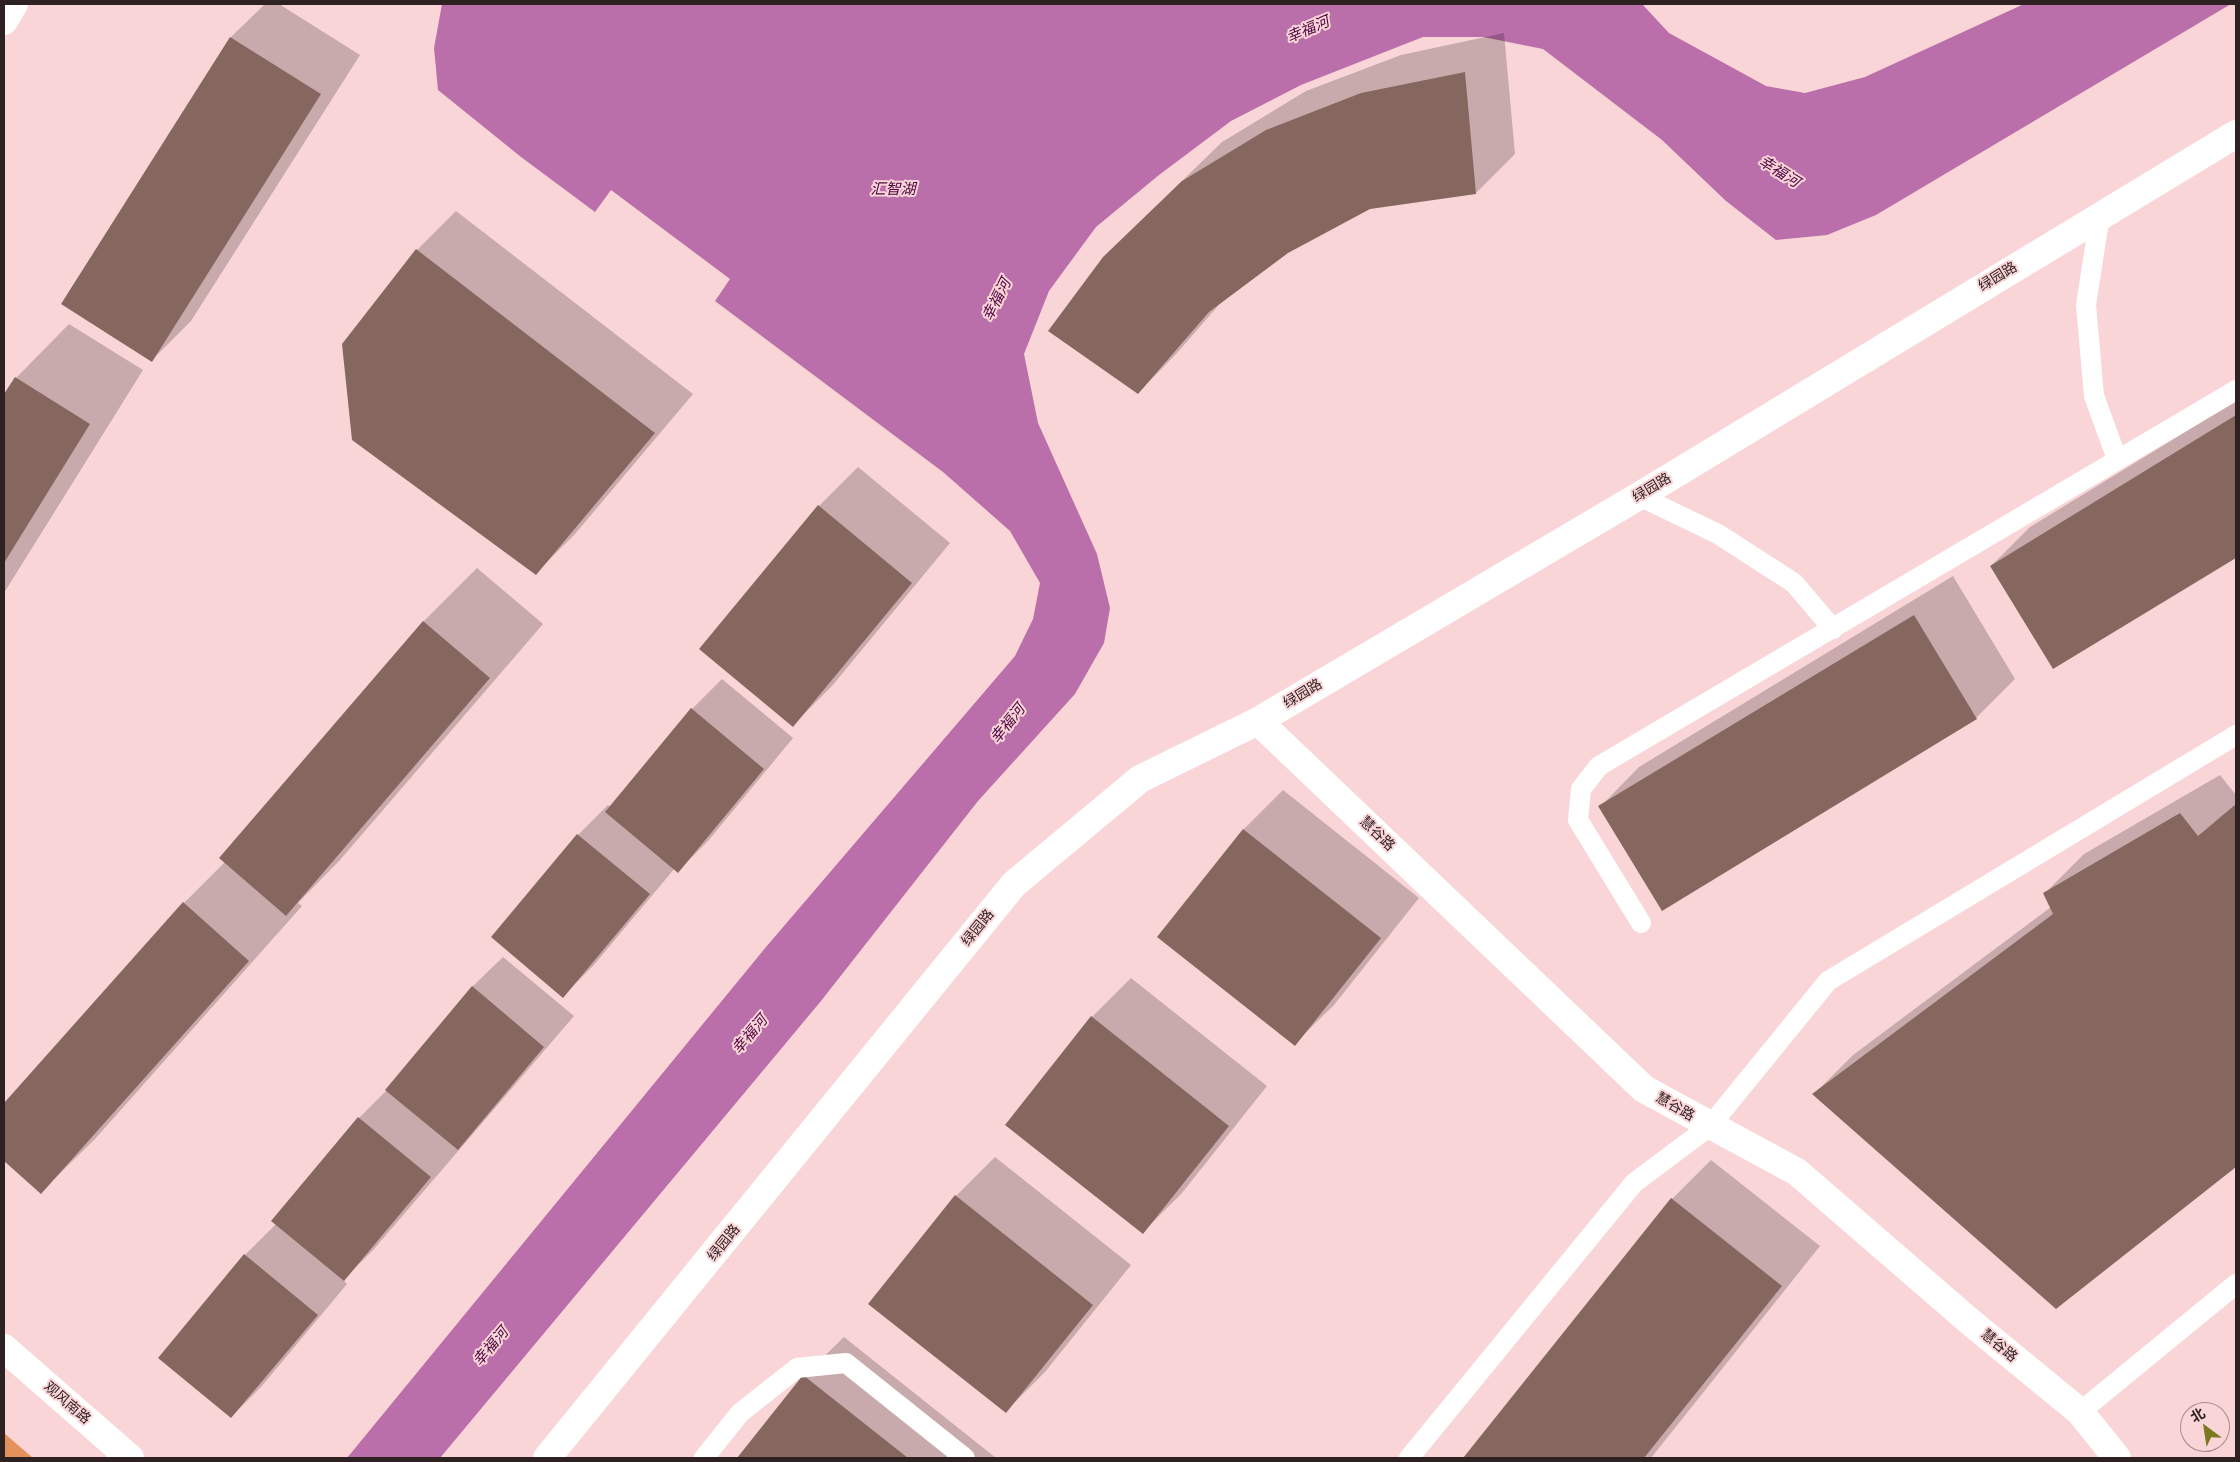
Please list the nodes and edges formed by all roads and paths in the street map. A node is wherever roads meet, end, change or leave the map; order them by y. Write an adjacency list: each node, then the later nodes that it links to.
1 (14, 4): 2 (street)
2 (4, 21)
3 (2236, 134): 4 (street, 绿园路)
4 (2100, 215): 6 (lane); 7 (street, 绿园路)
5 (2236, 390): 6 (lane)
6 (2117, 459): 8 (lane)
7 (1639, 496): 8 (lane); 9 (street, 绿园路)
8 (1833, 629): 11 (lane)
9 (1258, 721): 12 (street, 慧谷路); 17 (street, 绿园路)
10 (2236, 735): 12 (lane)
11 (1641, 923)
12 (1710, 1126): 15 (street, 慧谷路); 20 (lane)
13 (2236, 1284): 15 (lane)
14 (4, 1348): 16 (street, 观风南路)
15 (2080, 1412): 21 (street, 慧谷路)
16 (130, 1458)
17 (547, 1458)
18 (704, 1458): 19 (lane)
19 (965, 1458)
20 (1409, 1458)
21 (2117, 1458)

